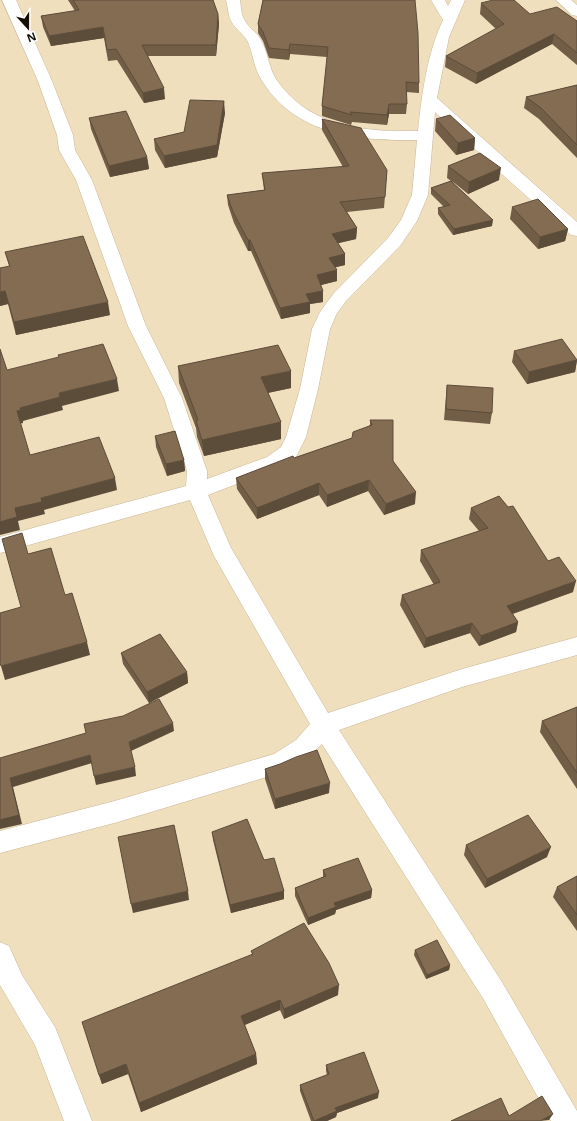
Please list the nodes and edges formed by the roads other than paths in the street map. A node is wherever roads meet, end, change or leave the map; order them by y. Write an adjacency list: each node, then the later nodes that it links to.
1 (9, 0): 11 (street)
2 (233, 0): 9 (street)
3 (438, 0): 7 (street)
4 (458, 0): 7 (street)
5 (563, 0): 6 (street)
6 (577, 12)
7 (449, 19): 8 (street)
8 (429, 99): 9 (street); 10 (street)
9 (425, 135): 11 (street)
10 (577, 231)
11 (196, 491): 12 (street); 14 (street)
12 (0, 545)
13 (577, 646): 14 (street)
14 (323, 725): 15 (street); 18 (street)
15 (0, 842)
16 (0, 955): 17 (street)
17 (78, 1121)
18 (567, 1121)

